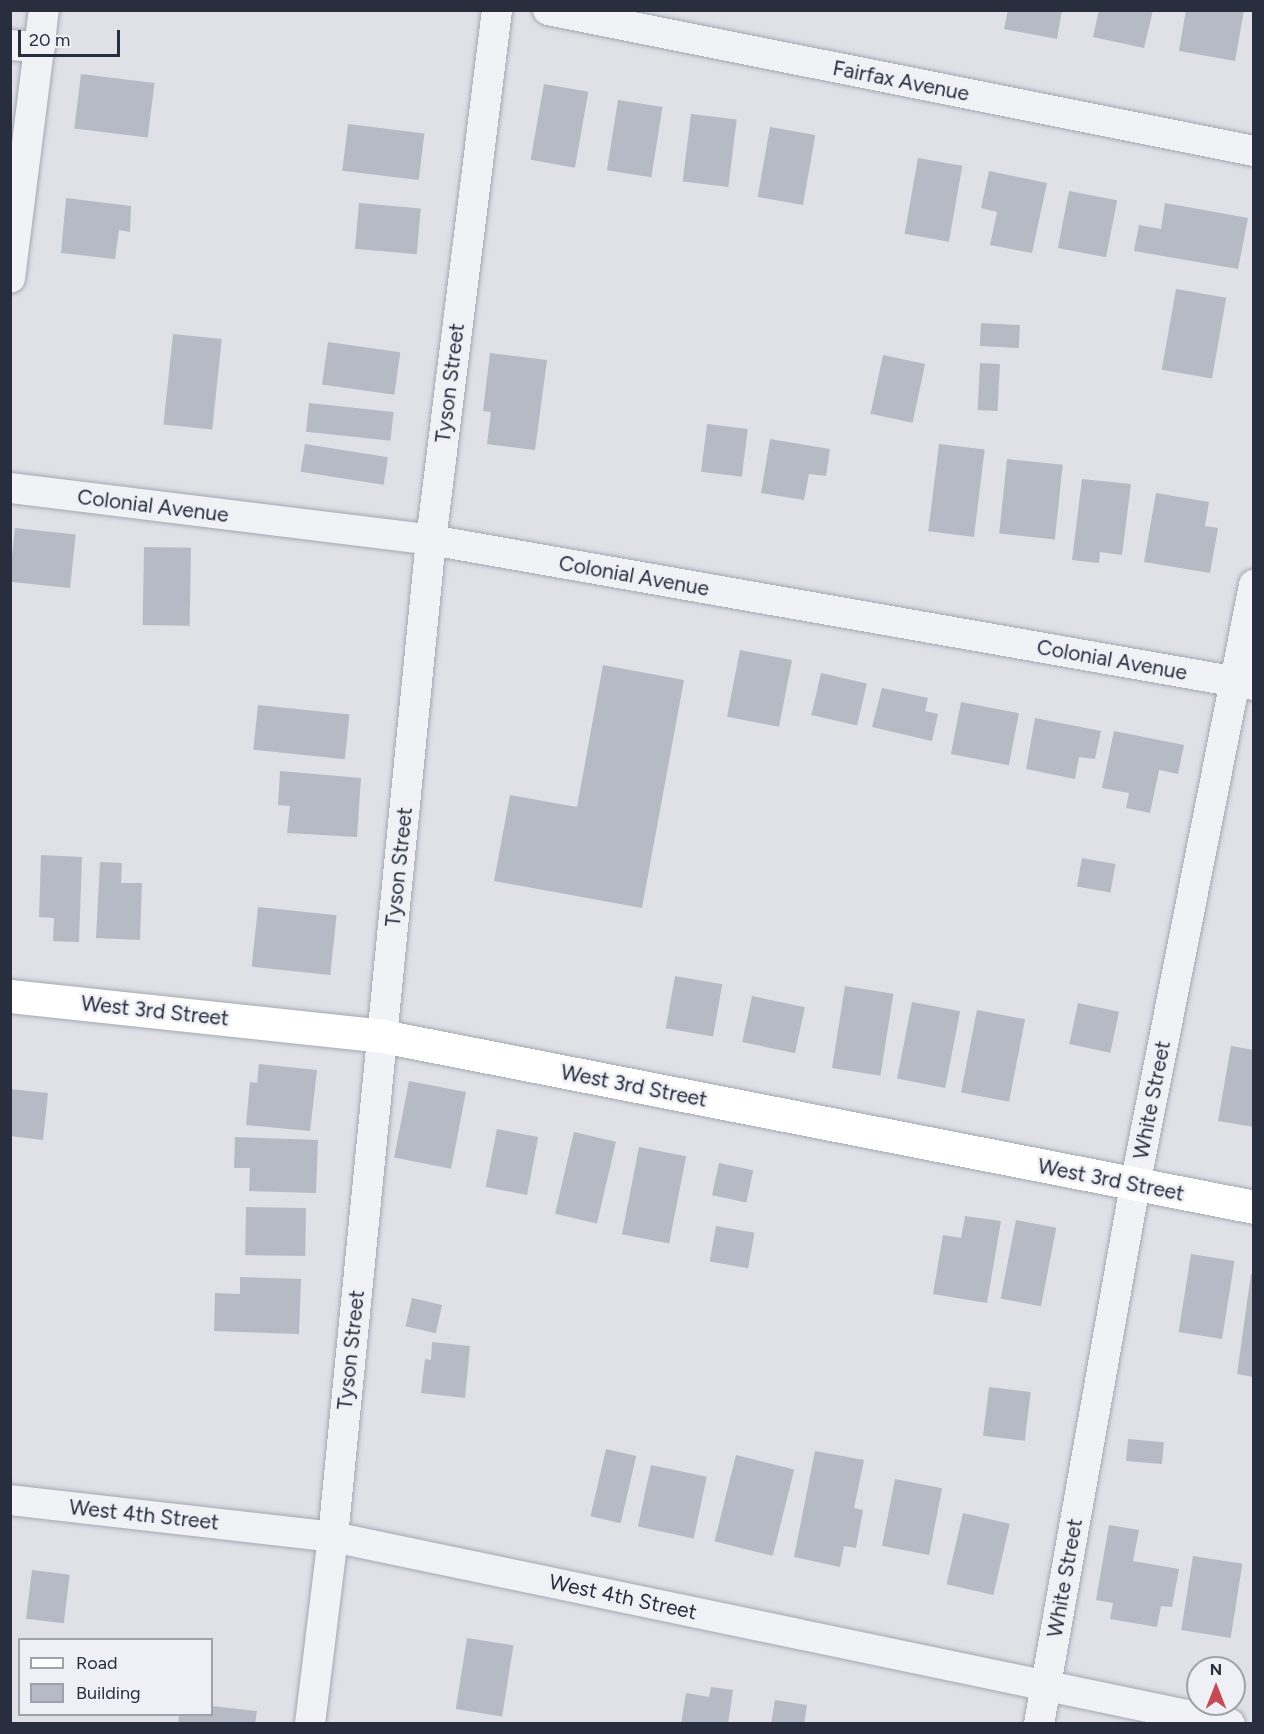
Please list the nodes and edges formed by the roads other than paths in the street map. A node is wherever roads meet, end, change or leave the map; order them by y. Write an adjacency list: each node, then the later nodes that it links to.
1 (44, 10): 5 (street)
2 (497, 10): 9 (street, Tyson Street)
3 (549, 10): 6 (street, Fairfax Avenue)
4 (10, 45): 5 (street)
5 (40, 47): 7 (street)
6 (1254, 151)
7 (10, 278)
8 (10, 488): 9 (street, Colonial Avenue)
9 (431, 540): 11 (street, Colonial Avenue); 13 (street, Tyson Street)
10 (1254, 585): 11 (street, White Street)
11 (1245, 683): 14 (street, White Street)
12 (10, 996): 13 (street, West 3rd Street)
13 (382, 1036): 14 (street, West 3rd Street); 17 (street, Tyson Street)
14 (1135, 1185): 15 (street, West 3rd Street); 18 (street, White Street)
15 (1254, 1207)
16 (10, 1500): 17 (street, West 4th Street)
17 (333, 1537): 18 (street, West 4th Street); 19 (street, Tyson Street)
18 (1046, 1684): 20 (street, White Street); 21 (street, West 4th Street)
19 (310, 1724)
20 (1039, 1724)
21 (1230, 1724)

